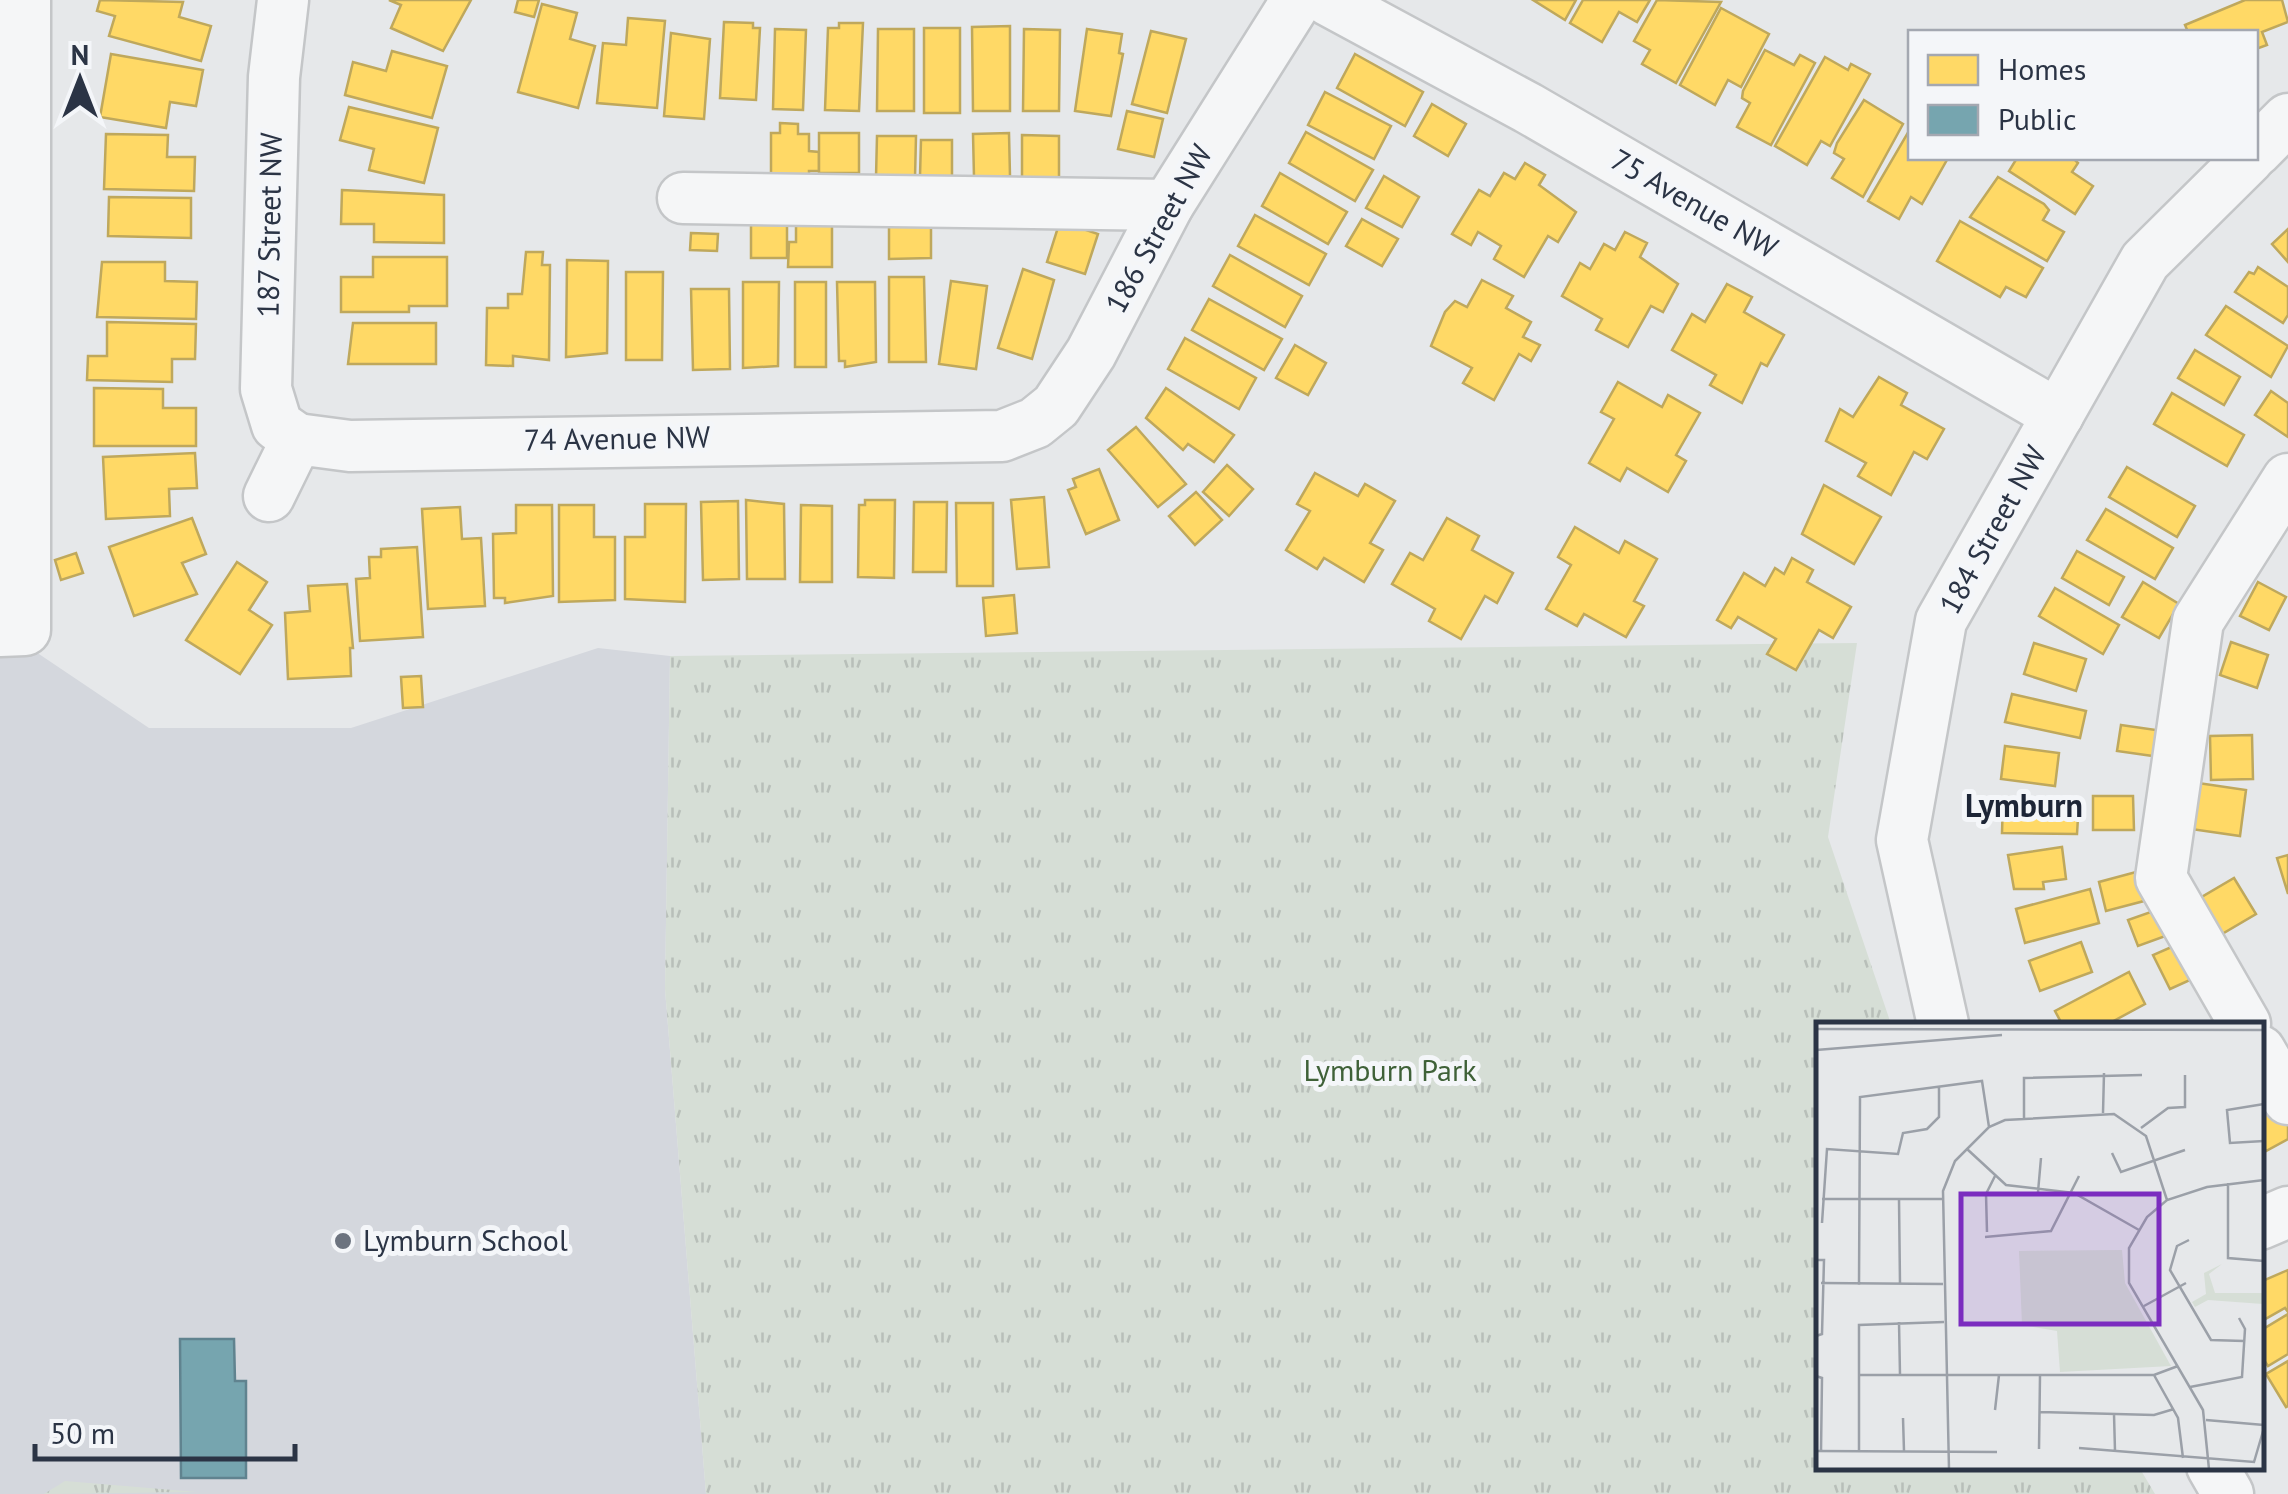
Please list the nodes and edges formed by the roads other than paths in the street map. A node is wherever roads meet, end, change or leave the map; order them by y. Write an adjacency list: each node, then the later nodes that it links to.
1 (25, 0): 15 (street)
2 (283, 0): 12 (street, 187 Street NW)
3 (1297, 0): 9 (street, 186 Street NW)
4 (1328, 0): 10 (street, 75 Avenue NW)
5 (2288, 119): 6 (street)
6 (2258, 148)
7 (2247, 160): 10 (street, 184 Street NW)
8 (683, 198): 9 (street)
9 (1168, 205): 11 (street, 186 Street NW)
10 (2058, 415): 16 (street, 184 Street NW)
11 (1002, 436): 12 (street, 74 Avenue NW)
12 (297, 439): 14 (street)
13 (2288, 478): 17 (street)
14 (269, 496)
15 (0, 631)
16 (1943, 1022)
17 (2244, 1022)
18 (2263, 1056): 19 (street)
19 (2288, 1099)
20 (2288, 1212): 21 (street)
21 (2263, 1223)
22 (2214, 1469): 23 (street)
23 (2228, 1494)

